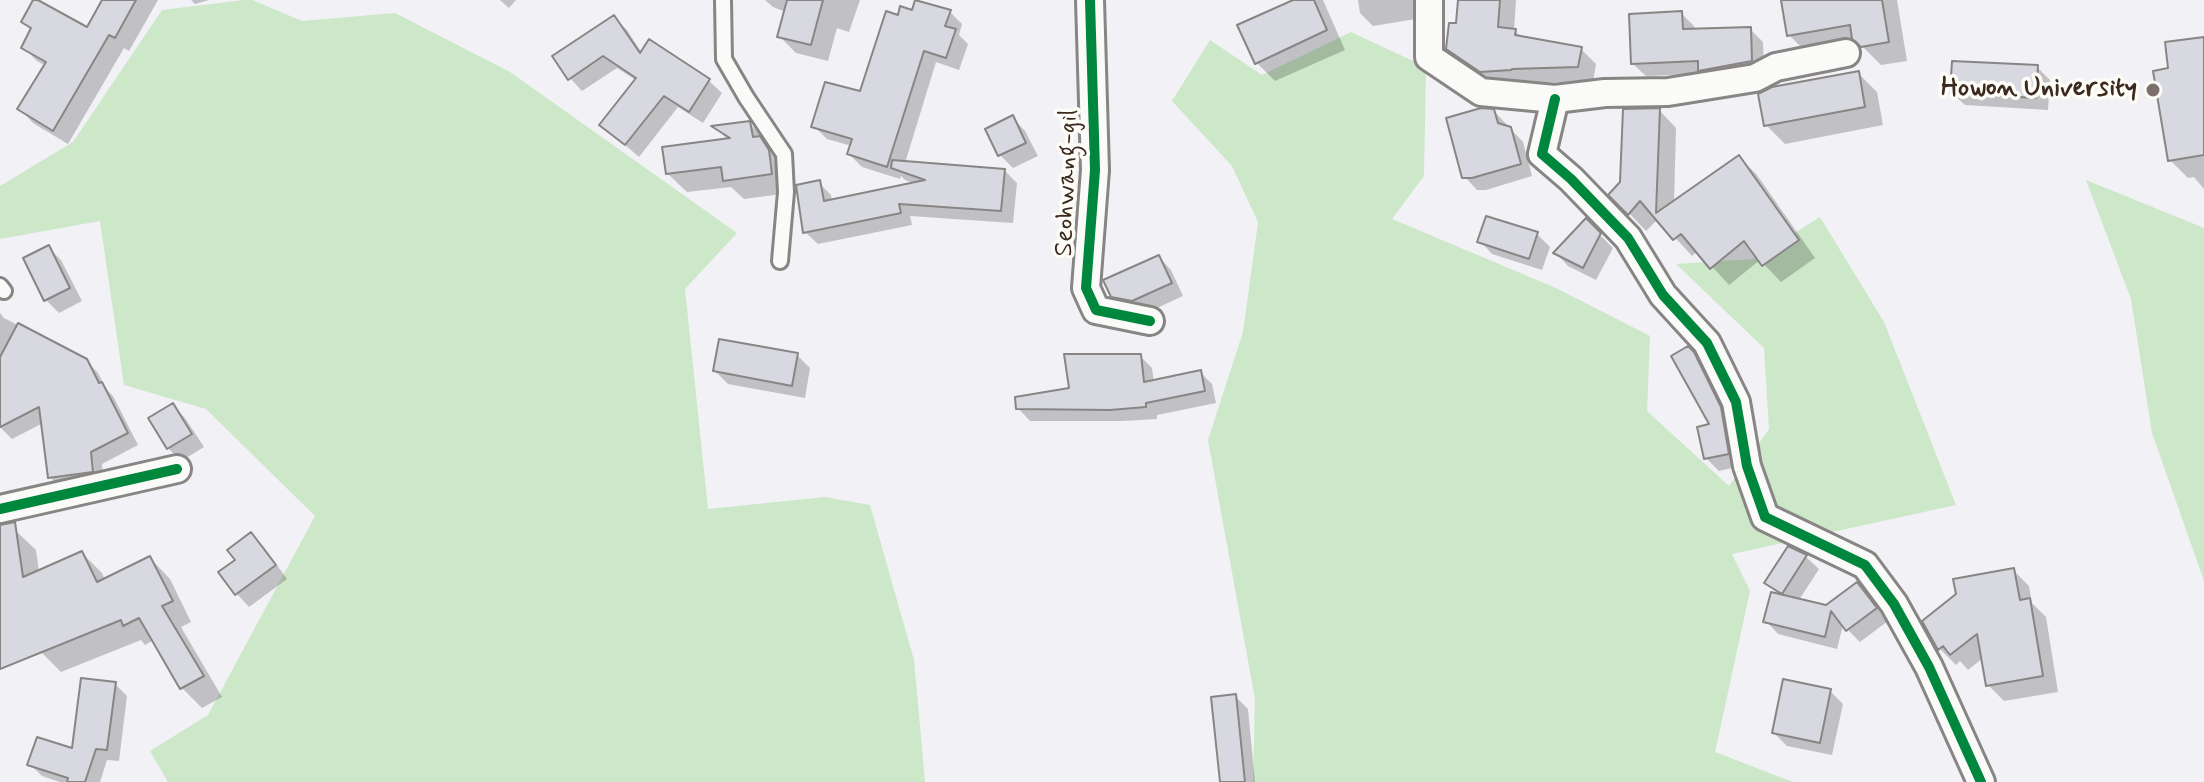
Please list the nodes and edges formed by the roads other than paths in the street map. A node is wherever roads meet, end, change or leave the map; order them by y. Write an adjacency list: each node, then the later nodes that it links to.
1 (723, 0): 6 (lane)
2 (1090, 0): 7 (street, Seohwang-gil)
3 (1429, 0): 5 (street)
4 (1846, 53): 5 (street)
5 (1555, 99): 10 (street)
6 (780, 261)
7 (1150, 321)
8 (177, 469): 9 (street)
9 (0, 509)
10 (1981, 782)

